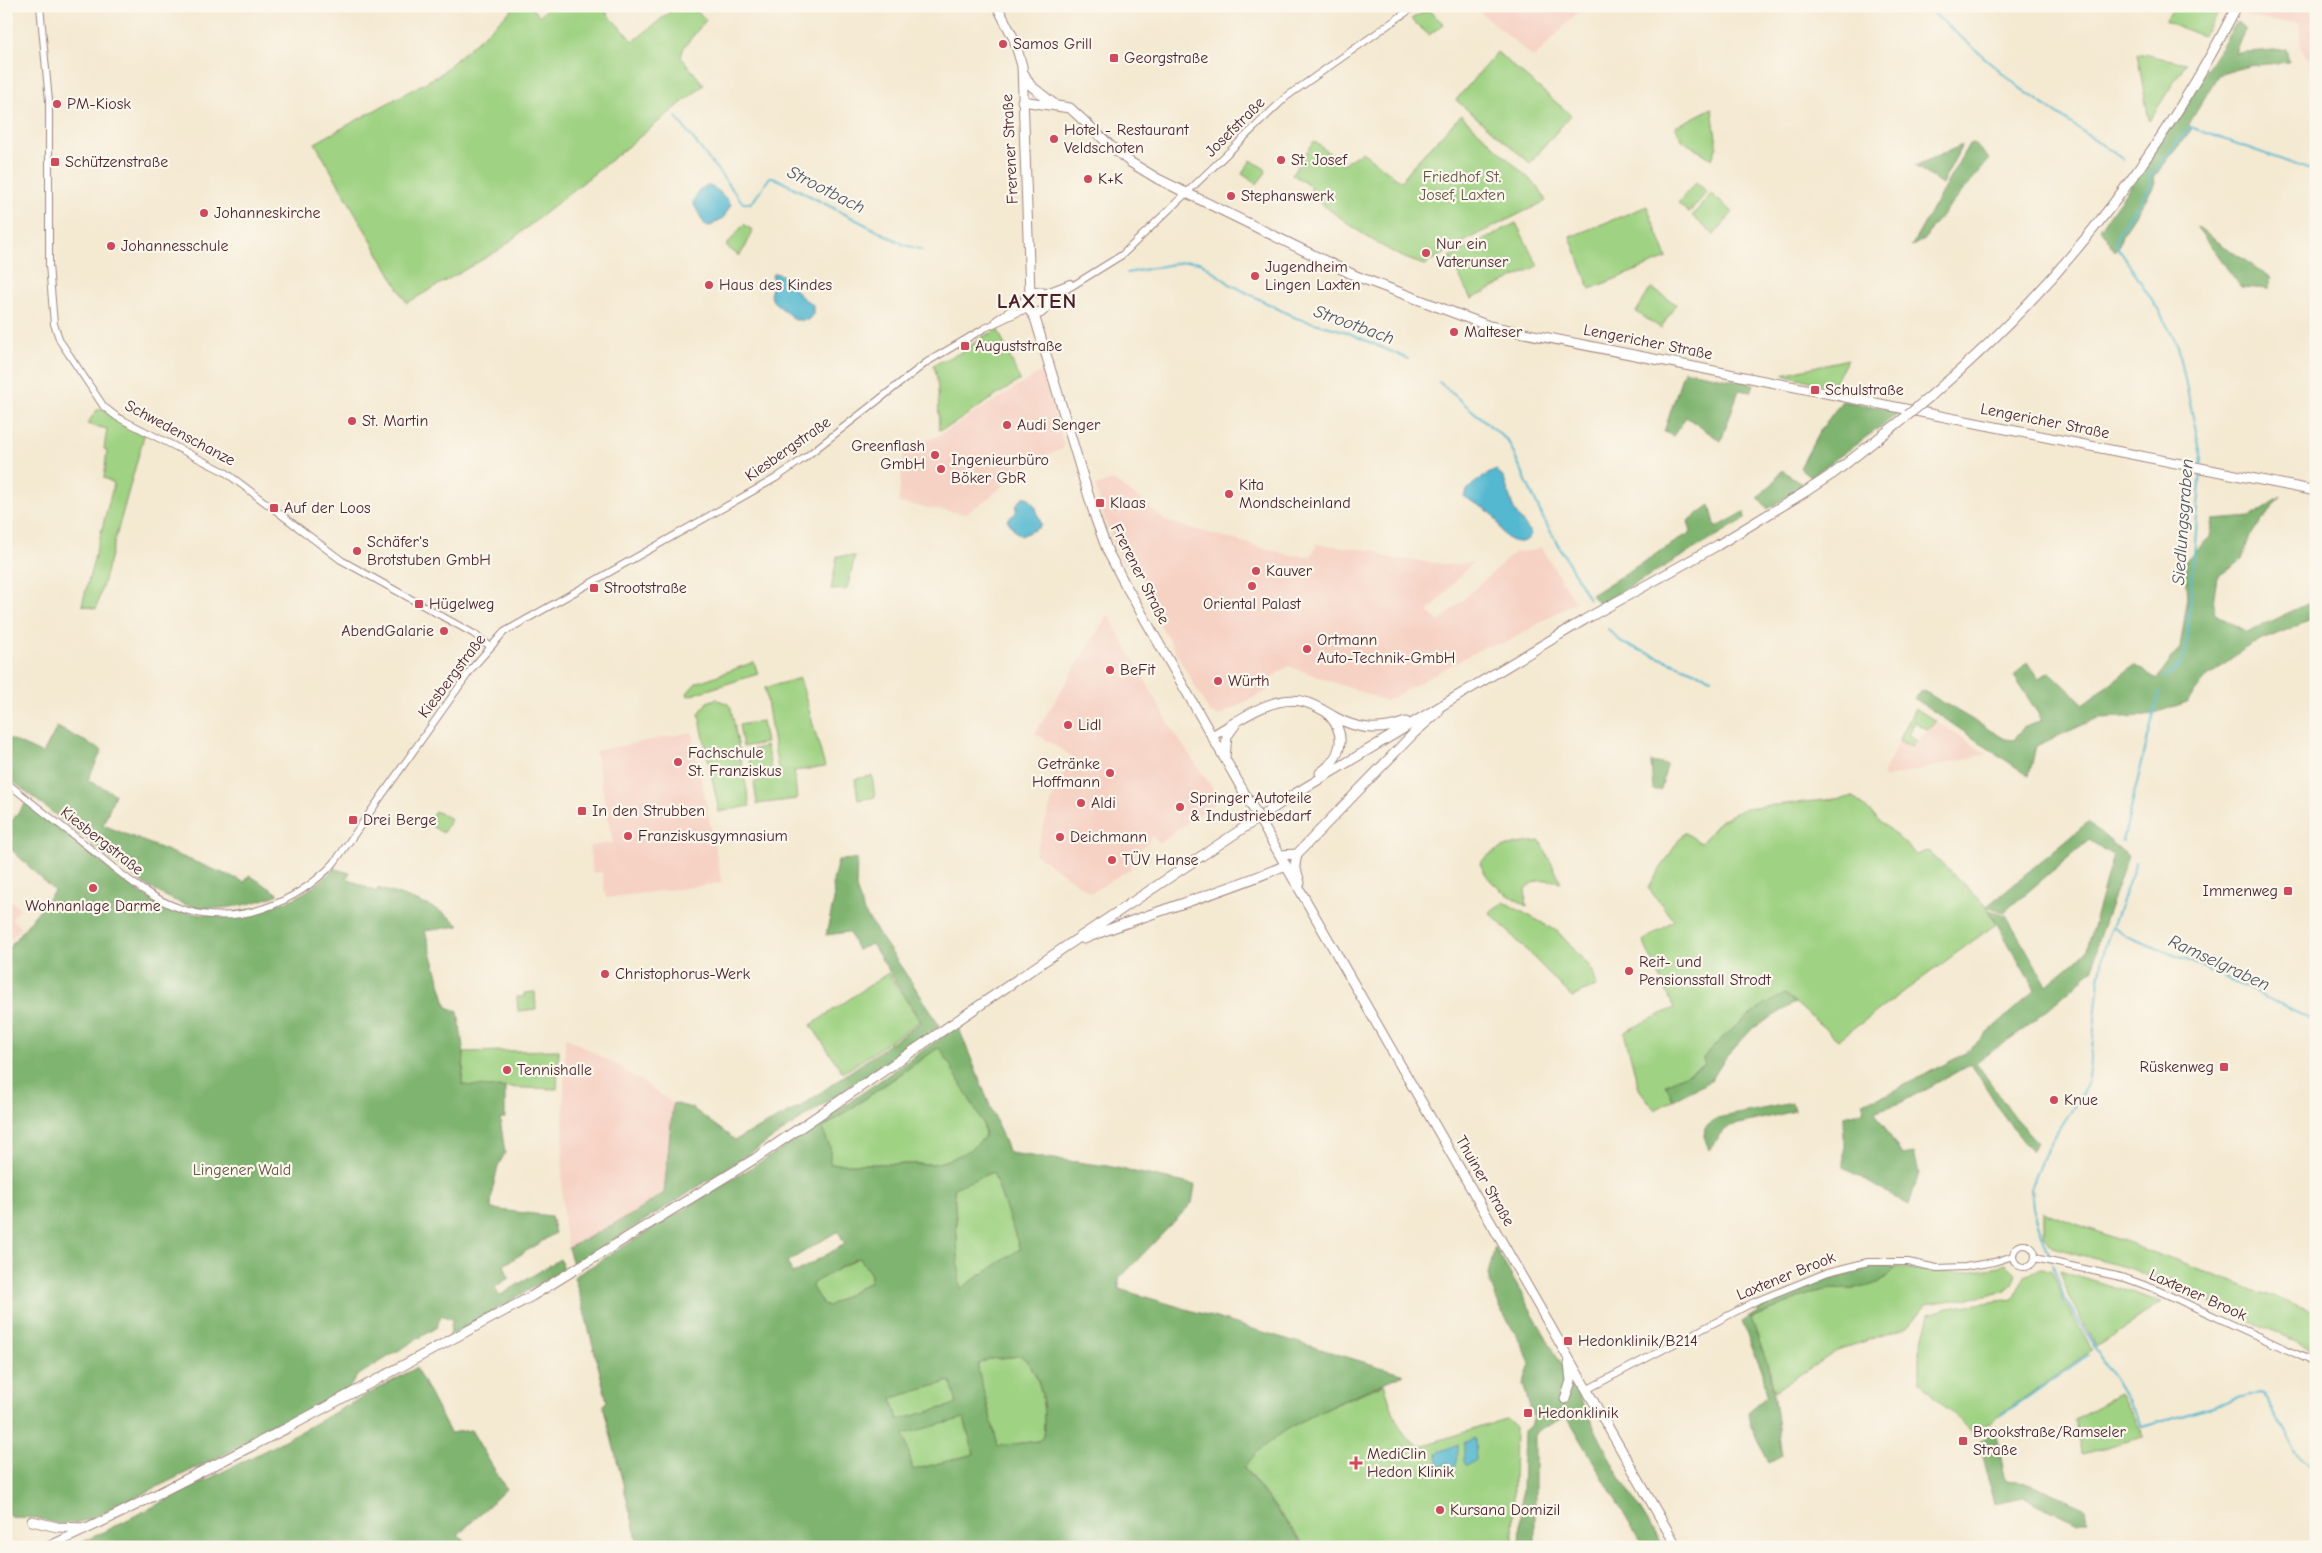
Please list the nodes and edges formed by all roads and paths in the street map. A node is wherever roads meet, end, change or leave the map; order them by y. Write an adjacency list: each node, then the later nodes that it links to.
1 (40, 6): 15 (street, Schwedenschanze)
2 (997, 6): 5 (main road, Frerener Straße)
3 (1415, 6): 8 (street, Josefstraße)
4 (2237, 6): 16 (main road, bridge)
5 (1022, 66): 6 (main road, Frerener Straße); 7 (main road)
6 (1022, 102): 7 (main road, Lengericher Straße); 9 (main road, Frerener Straße)
7 (1054, 104): 8 (main road, Lengericher Straße)
8 (1188, 193): 9 (street, Josefstraße); 14 (main road, Lengericher Straße)
9 (1037, 296): 10 (main road, Frerener Straße); 11 (main road); 12 (street, Kiesbergstraße)
10 (1030, 311): 11 (main road); 12 (street, Kiesbergstraße); 13 (main road, Frerener Straße)
11 (1042, 312): 13 (main road, Frerener Straße)
12 (985, 328): 15 (street, Kiesbergstraße)
13 (1047, 358): 20 (main road, Frerener Straße)
14 (2316, 491)
15 (490, 646): 22 (street, Kiesbergstraße)
16 (1460, 694): 18 (main road); 25 (main road)
17 (1325, 711): 18 (main road); 19 (main road); 23 (main road)
18 (1429, 712): 23 (main road)
19 (1238, 722): 20 (main road); 21 (main road)
20 (1212, 736): 21 (main road, Frerener Straße)
21 (1225, 759): 24 (main road, Frerener Straße)
22 (6, 782)
23 (1293, 795): 29 (main road)
24 (1249, 801): 26 (main road, Thuiner Straße, bridge)
25 (1297, 854): 26 (main road); 28 (main road)
26 (1280, 855): 27 (main road, Thuiner Straße)
27 (1286, 865): 28 (main road, Thuiner Straße); 29 (main road)
28 (1301, 890): 32 (main road, Thuiner Straße)
29 (1065, 947): 37 (main road)
30 (2013, 1256): 31 (street); 31 (street); 34 (street, Laxtener Brook)
31 (2035, 1258): 33 (street, Laxtener Brook)
32 (1568, 1358): 34 (main road, Thuiner Straße); 35 (main road)
33 (2316, 1363)
34 (1586, 1390): 39 (main road, Thuiner Straße)
35 (1564, 1400)
36 (32, 1521): 37 (main road)
37 (92, 1527): 38 (main road)
38 (48, 1547)
39 (1677, 1547)

